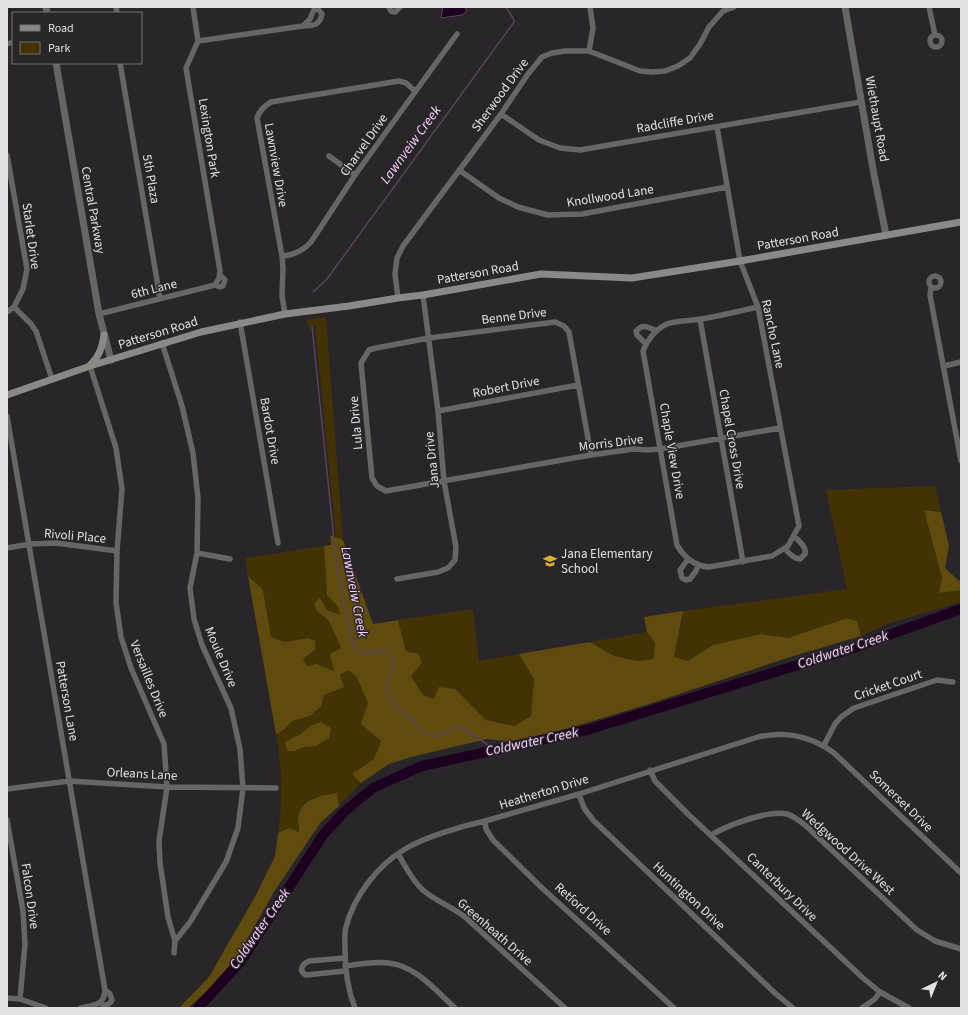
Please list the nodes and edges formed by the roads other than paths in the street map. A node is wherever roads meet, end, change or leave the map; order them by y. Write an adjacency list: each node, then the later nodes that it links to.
1 (193, 7): 12 (street)
2 (316, 7): 9 (street); 9 (street)
3 (389, 7): 4 (street)
4 (400, 7)
5 (590, 7): 13 (street)
6 (734, 7): 13 (street, Sherwood Drive)
7 (845, 7): 17 (street, Wiethaupt Road)
8 (929, 7): 11 (street)
9 (303, 26): 12 (street)
10 (457, 34): 16 (street, Charvel Drive)
11 (935, 35)
12 (198, 41): 29 (street, Lexington Park)
13 (589, 51): 18 (street, Sherwood Drive)
14 (56, 64): 37 (street, Central Parkway)
15 (120, 64): 32 (street, 5th Plaza)
16 (415, 91): 23 (street, Charvel Drive); 27 (street, Lawnview Drive)
17 (861, 102): 19 (street, Radcliffe Drive); 26 (street, Wiethaupt Road)
18 (501, 114): 19 (street, Radcliffe Drive); 22 (street, Sherwood Drive)
19 (717, 127): 24 (street, Rancho Lane)
20 (7, 155): 34 (street, Starlet Drive)
21 (329, 156): 23 (street)
22 (459, 170): 24 (street, Knollwood Lane); 33 (street, Sherwood Drive)
23 (355, 175): 27 (street, Charvel Drive)
24 (727, 187): 28 (street, Rancho Lane)
25 (961, 222): 26 (main road, Patterson Road)
26 (886, 235): 28 (main road, Patterson Road)
27 (282, 256): 38 (street, Lawnview Drive)
28 (740, 261): 31 (main road, Patterson Road); 35 (street, Rancho Lane)
29 (215, 285): 32 (street, 6th Lane)
30 (931, 288): 49 (street)
31 (423, 295): 33 (main road, Patterson Road); 43 (street, Jana Drive)
32 (160, 298): 37 (street, 6th Lane)
33 (398, 298): 38 (main road, Patterson Road)
34 (14, 307): 36 (street); 50 (street)
35 (758, 307): 39 (street, Chaple View Drive); 55 (street, Rancho Lane)
36 (7, 312)
37 (99, 314): 42 (street, Central Parkway)
38 (285, 314): 40 (main road, Patterson Road)
39 (700, 319): 41 (street, Chaple View Drive); 56 (street, Chapel Cross Drive)
40 (240, 322): 44 (main road, Patterson Road); 62 (street, Bardot Drive)
41 (657, 330): 45 (street, Chaple View Drive); 45 (street, Chaple View Drive)
42 (104, 335): 46 (street, Central Parkway); 48 (main road)
43 (428, 338): 51 (street, Benne Drive); 53 (street, Jana Drive); 60 (street, Lula Drive)
44 (162, 343): 46 (main road, Patterson Road); 67 (street, Moule Drive)
45 (646, 344): 57 (street, Chaple View Drive)
46 (111, 360): 48 (main road, Patterson Road)
47 (961, 362): 49 (street)
48 (90, 366): 50 (main road, Patterson Road); 66 (street, Versailles Drive)
49 (944, 366): 59 (street)
50 (52, 379): 52 (main road, Patterson Road)
51 (578, 385): 53 (street, Robert Drive); 58 (street, Benne Drive)
52 (7, 394)
53 (438, 411): 60 (street, Jana Drive)
54 (7, 416): 63 (street, Patterson Lane)
55 (780, 428): 56 (street, Morris Drive); 61 (street, Rancho Lane)
56 (721, 438): 57 (street, Morris Drive); 70 (street, Chapel Cross Drive)
57 (660, 449): 58 (street, Morris Drive); 69 (street, Chaple View Drive)
58 (592, 456): 60 (street, Morris Drive)
59 (961, 461)
60 (444, 481): 72 (street, Jana Drive)
61 (794, 536): 65 (street, Rancho Lane); 65 (street)
62 (278, 543)
63 (30, 544): 64 (street, Rivoli Place); 66 (street, Rivoli Place); 76 (street, Patterson Lane)
64 (7, 548)
65 (787, 548): 70 (street, Chaple View Drive)
66 (117, 551): 77 (street, Versailles Drive)
67 (197, 553): 68 (street); 78 (street, Moule Drive)
68 (230, 559)
69 (688, 559): 71 (street, Chaple View Drive); 71 (street)
70 (743, 562): 71 (street, Chaple View Drive)
71 (698, 564)
72 (396, 579)
73 (954, 682): 74 (street, Cricket Court)
74 (824, 745): 75 (street, Heatherton Drive); 86 (street, Somerset Drive)
75 (650, 770): 81 (street, Heatherton Drive); 84 (street, Canterbury Drive)
76 (69, 781): 77 (street, Orleans Lane); 80 (street, Orleans Lane); 96 (street, Patterson Lane)
77 (167, 787): 78 (street, Orleans Lane); 87 (street, Versailles Drive)
78 (243, 788): 79 (street, Orleans Lane); 87 (street, Moule Drive)
79 (276, 788)
80 (7, 790)
81 (579, 794): 83 (street, Heatherton Drive); 101 (street, Huntington Drive)
82 (7, 820): 94 (street, Falcon Drive)
83 (485, 821): 85 (street, Heatherton Drive); 100 (street, Retford Drive)
84 (711, 835): 88 (street, Wedgwood Drive West); 92 (street, Canterbury Drive)
85 (398, 854): 90 (street, Heatherton Drive); 99 (street, Greenheath Drive)
86 (961, 873)
87 (175, 941): 89 (street, Versailles Drive)
88 (961, 949)
89 (174, 953)
90 (345, 958): 91 (street, Heatherton Drive); 91 (street)
91 (345, 969): 97 (street, Heatherton Drive); 98 (street)
92 (880, 992): 102 (street); 103 (street, Canterbury Drive)
93 (7, 998): 94 (street)
94 (20, 999): 95 (street)
95 (46, 1008)
96 (81, 1008)
97 (356, 1008)
98 (455, 1008)
99 (565, 1008)
100 (674, 1008)
101 (793, 1008)
102 (862, 1008)
103 (908, 1008)

